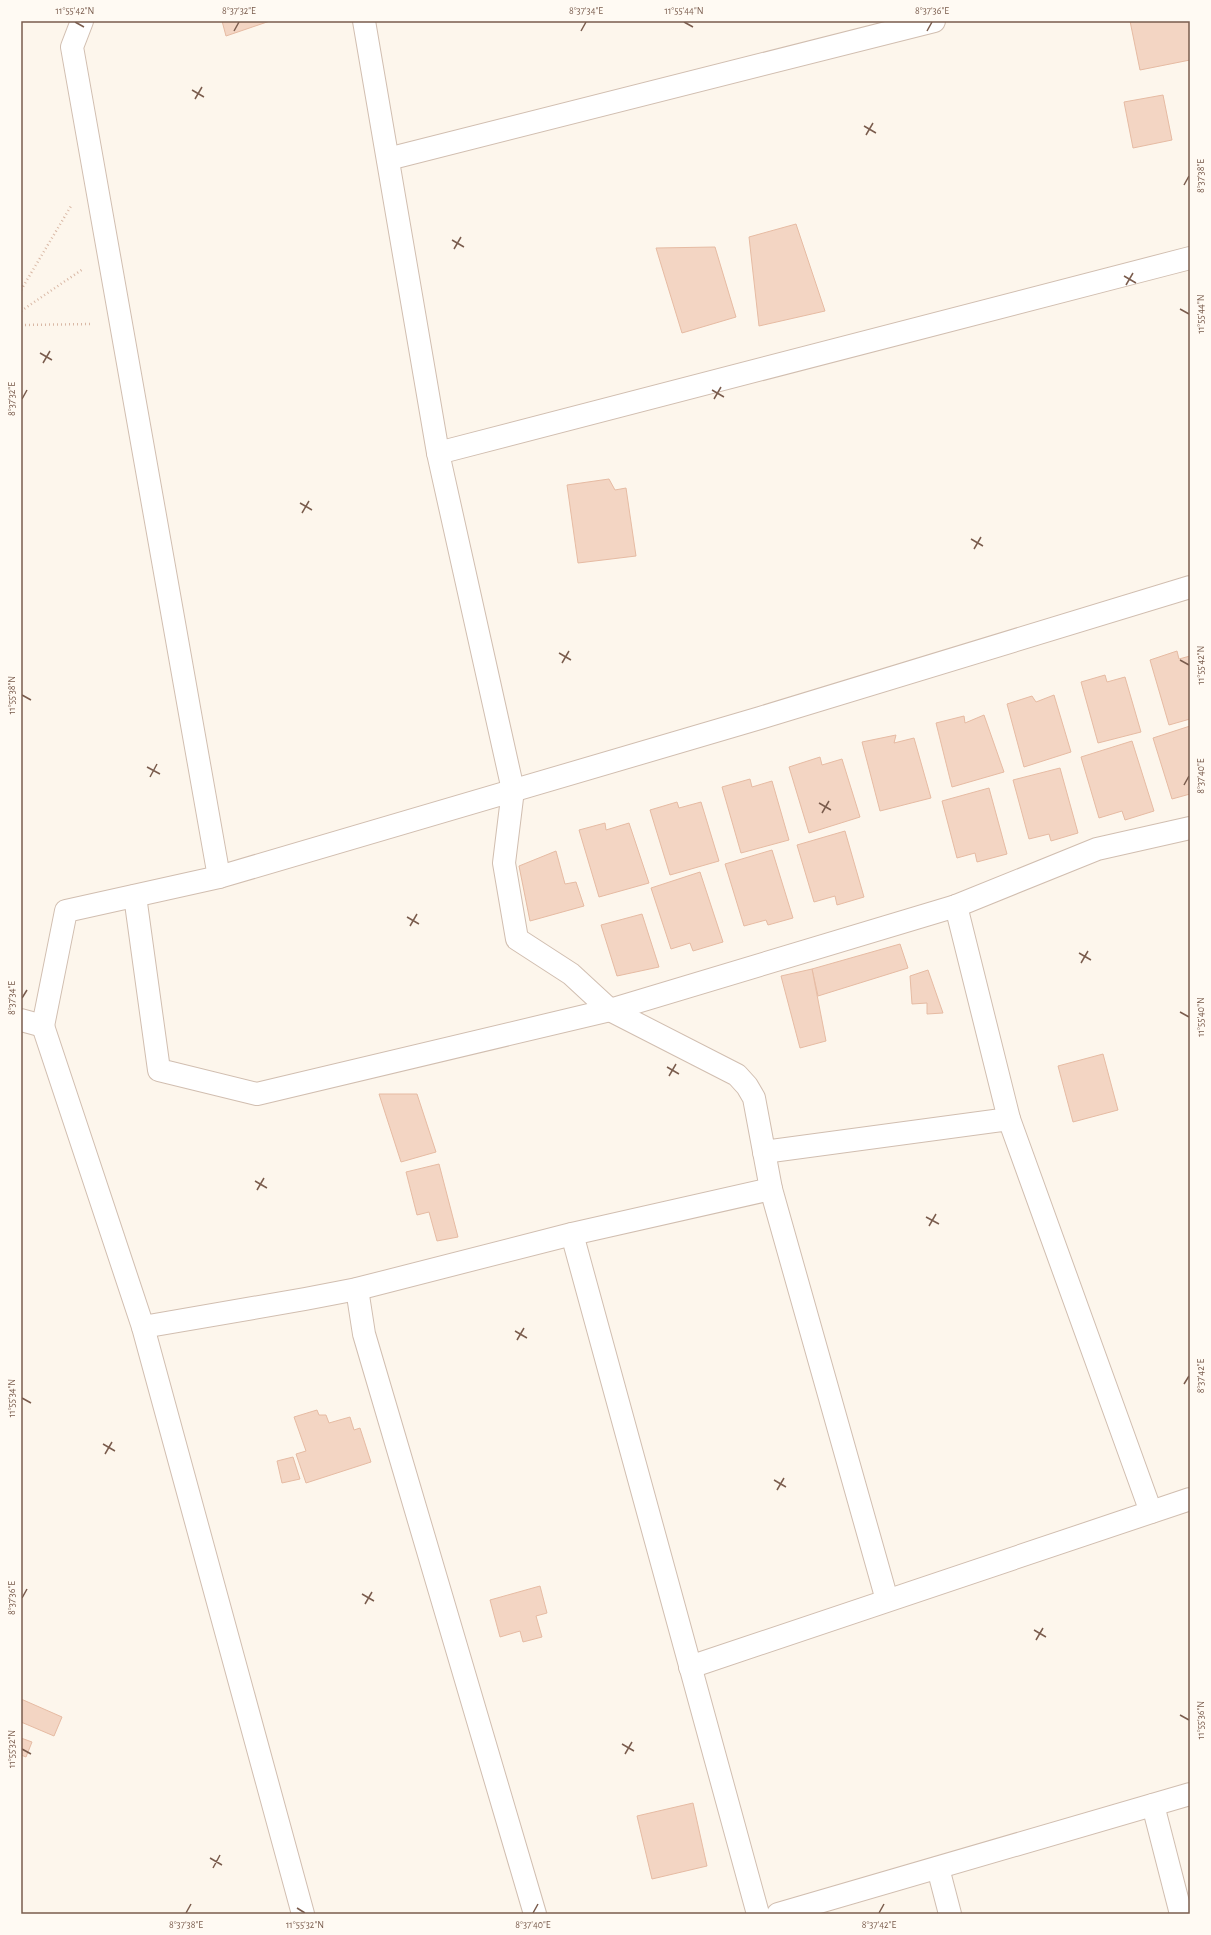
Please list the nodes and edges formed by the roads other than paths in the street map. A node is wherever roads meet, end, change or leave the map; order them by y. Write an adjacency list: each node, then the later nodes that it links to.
1 (82, 21): 10 (street)
2 (364, 21): 4 (street)
3 (934, 21): 4 (street)
4 (388, 159): 6 (street)
5 (1190, 258): 6 (street)
6 (438, 453): 8 (street)
7 (1190, 587): 8 (street)
8 (513, 790): 10 (street); 13 (street)
9 (1190, 828): 12 (street)
10 (219, 877): 11 (street)
11 (135, 896): 13 (street); 15 (street)
12 (956, 906): 13 (street); 16 (street)
13 (610, 1010): 17 (street)
14 (21, 1020): 15 (street)
15 (43, 1026): 21 (street)
16 (1009, 1119): 17 (street); 23 (street)
17 (764, 1152): 18 (street)
18 (771, 1189): 19 (street); 24 (street)
19 (572, 1234): 20 (street); 25 (street)
20 (357, 1289): 21 (street); 30 (street)
21 (143, 1327): 29 (street)
22 (1190, 1499): 23 (street)
23 (1150, 1512): 24 (street)
24 (887, 1600): 25 (street)
25 (690, 1667): 31 (street)
26 (1190, 1794): 27 (street)
27 (1153, 1805): 28 (street); 34 (street)
28 (938, 1868): 32 (street); 33 (street)
29 (303, 1914)
30 (535, 1914)
31 (758, 1914)
32 (778, 1914)
33 (950, 1914)
34 (1181, 1914)

